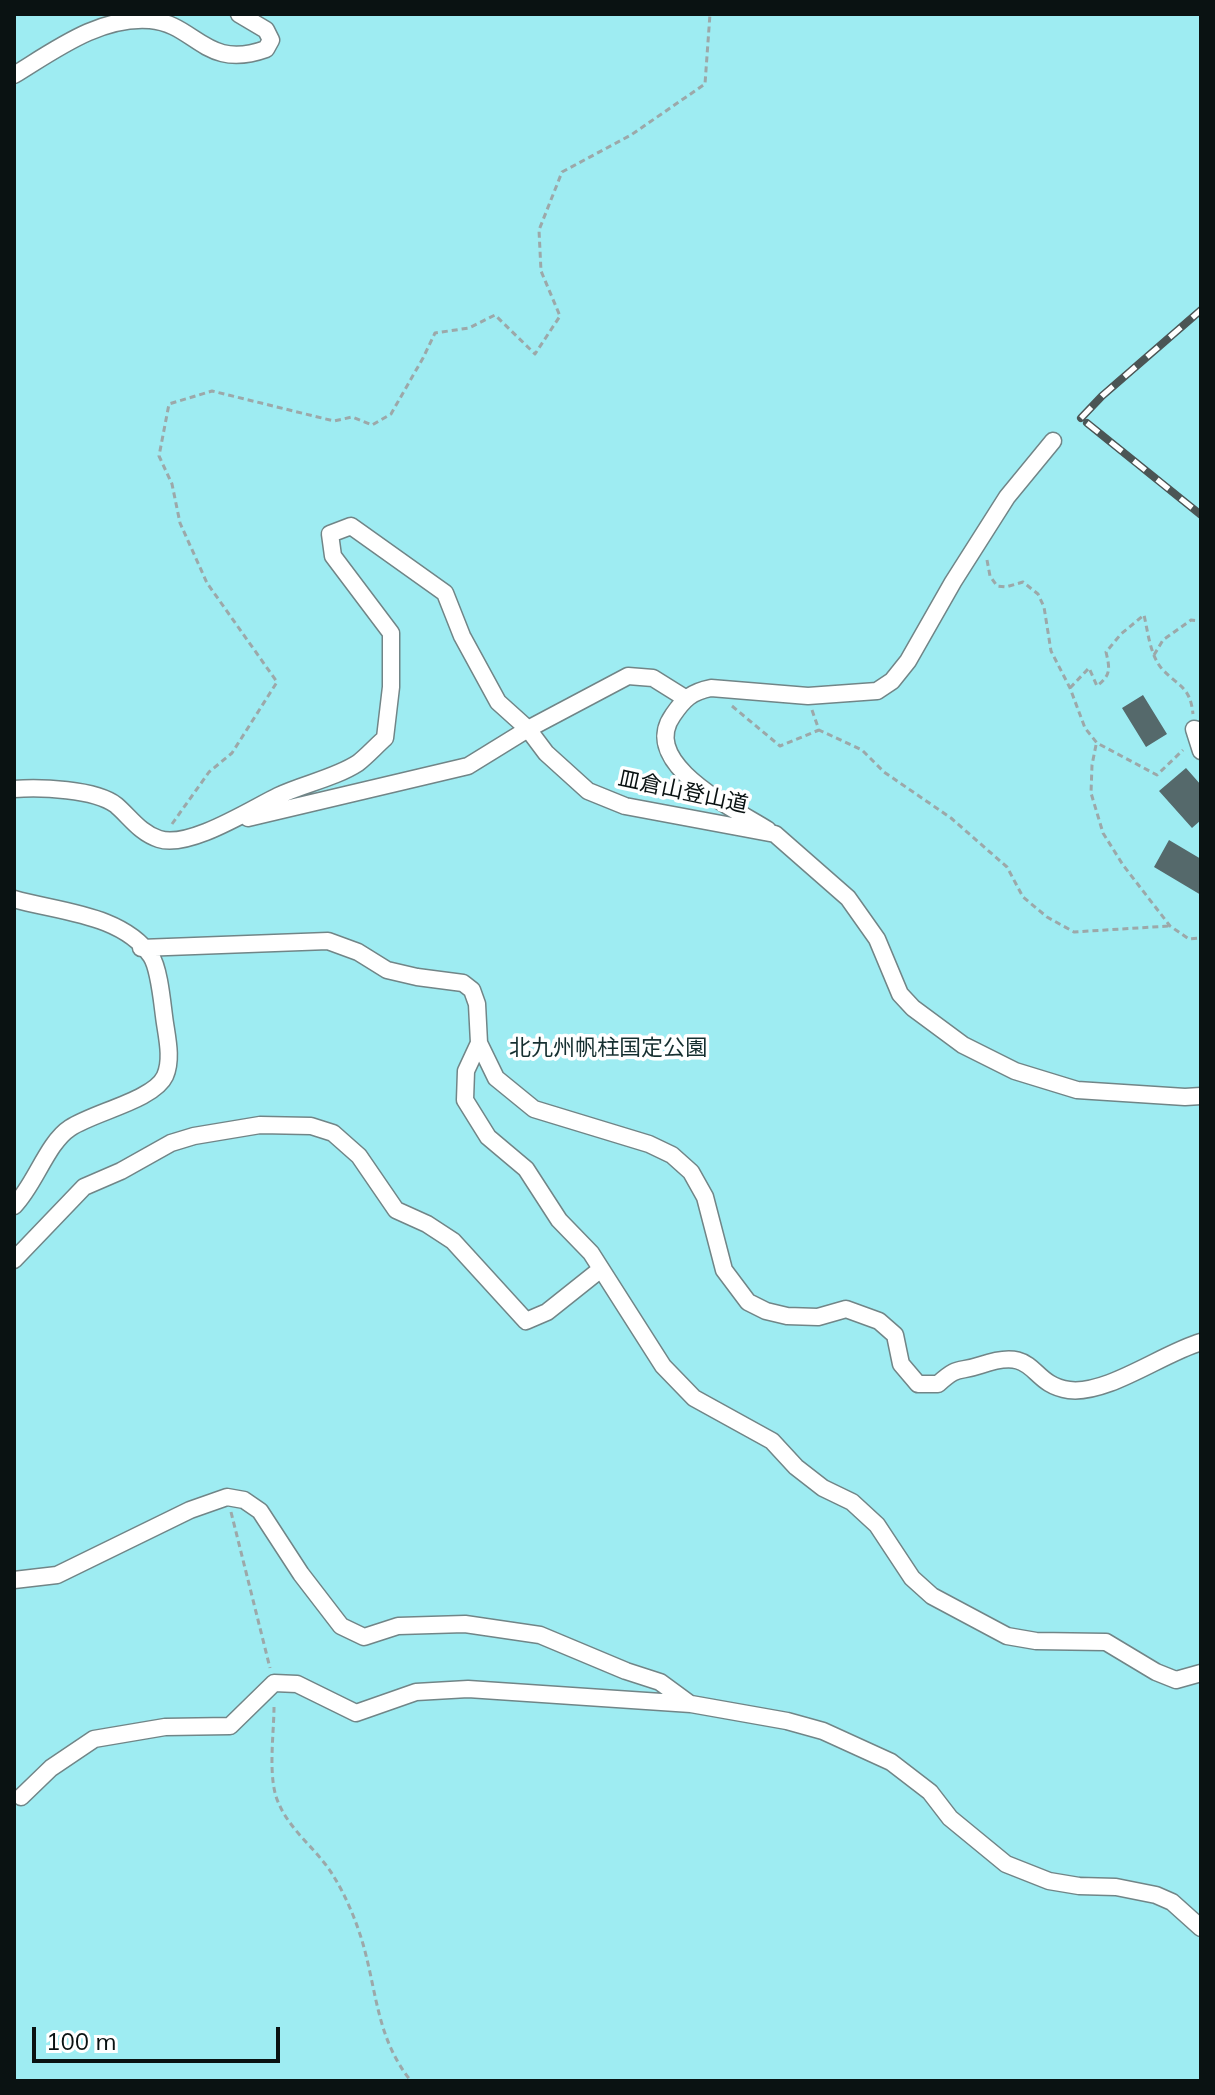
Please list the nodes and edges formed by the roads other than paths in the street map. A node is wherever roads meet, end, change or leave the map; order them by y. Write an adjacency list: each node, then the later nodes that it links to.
1 (239, 14): 2 (street)
2 (14, 75)
3 (1053, 441): 4 (street)
4 (685, 698): 5 (street); 10 (street)
5 (528, 729): 9 (street); 9 (street, 皿倉山登山道); 10 (street, 皿倉山登山道)
6 (1197, 730): 7 (street)
7 (1201, 751)
8 (14, 789): 9 (street, 皿倉山登山道)
9 (227, 823)
10 (775, 834): 14 (street)
11 (14, 899): 12 (street)
12 (141, 948): 13 (street); 15 (street)
13 (479, 1043): 17 (street); 18 (street)
14 (1201, 1096)
15 (14, 1206)
16 (14, 1260): 17 (street)
17 (601, 1269): 20 (street)
18 (1201, 1342)
19 (14, 1580): 21 (street)
20 (1201, 1673)
21 (691, 1704): 22 (street); 23 (street)
22 (21, 1797)
23 (1201, 1928)

